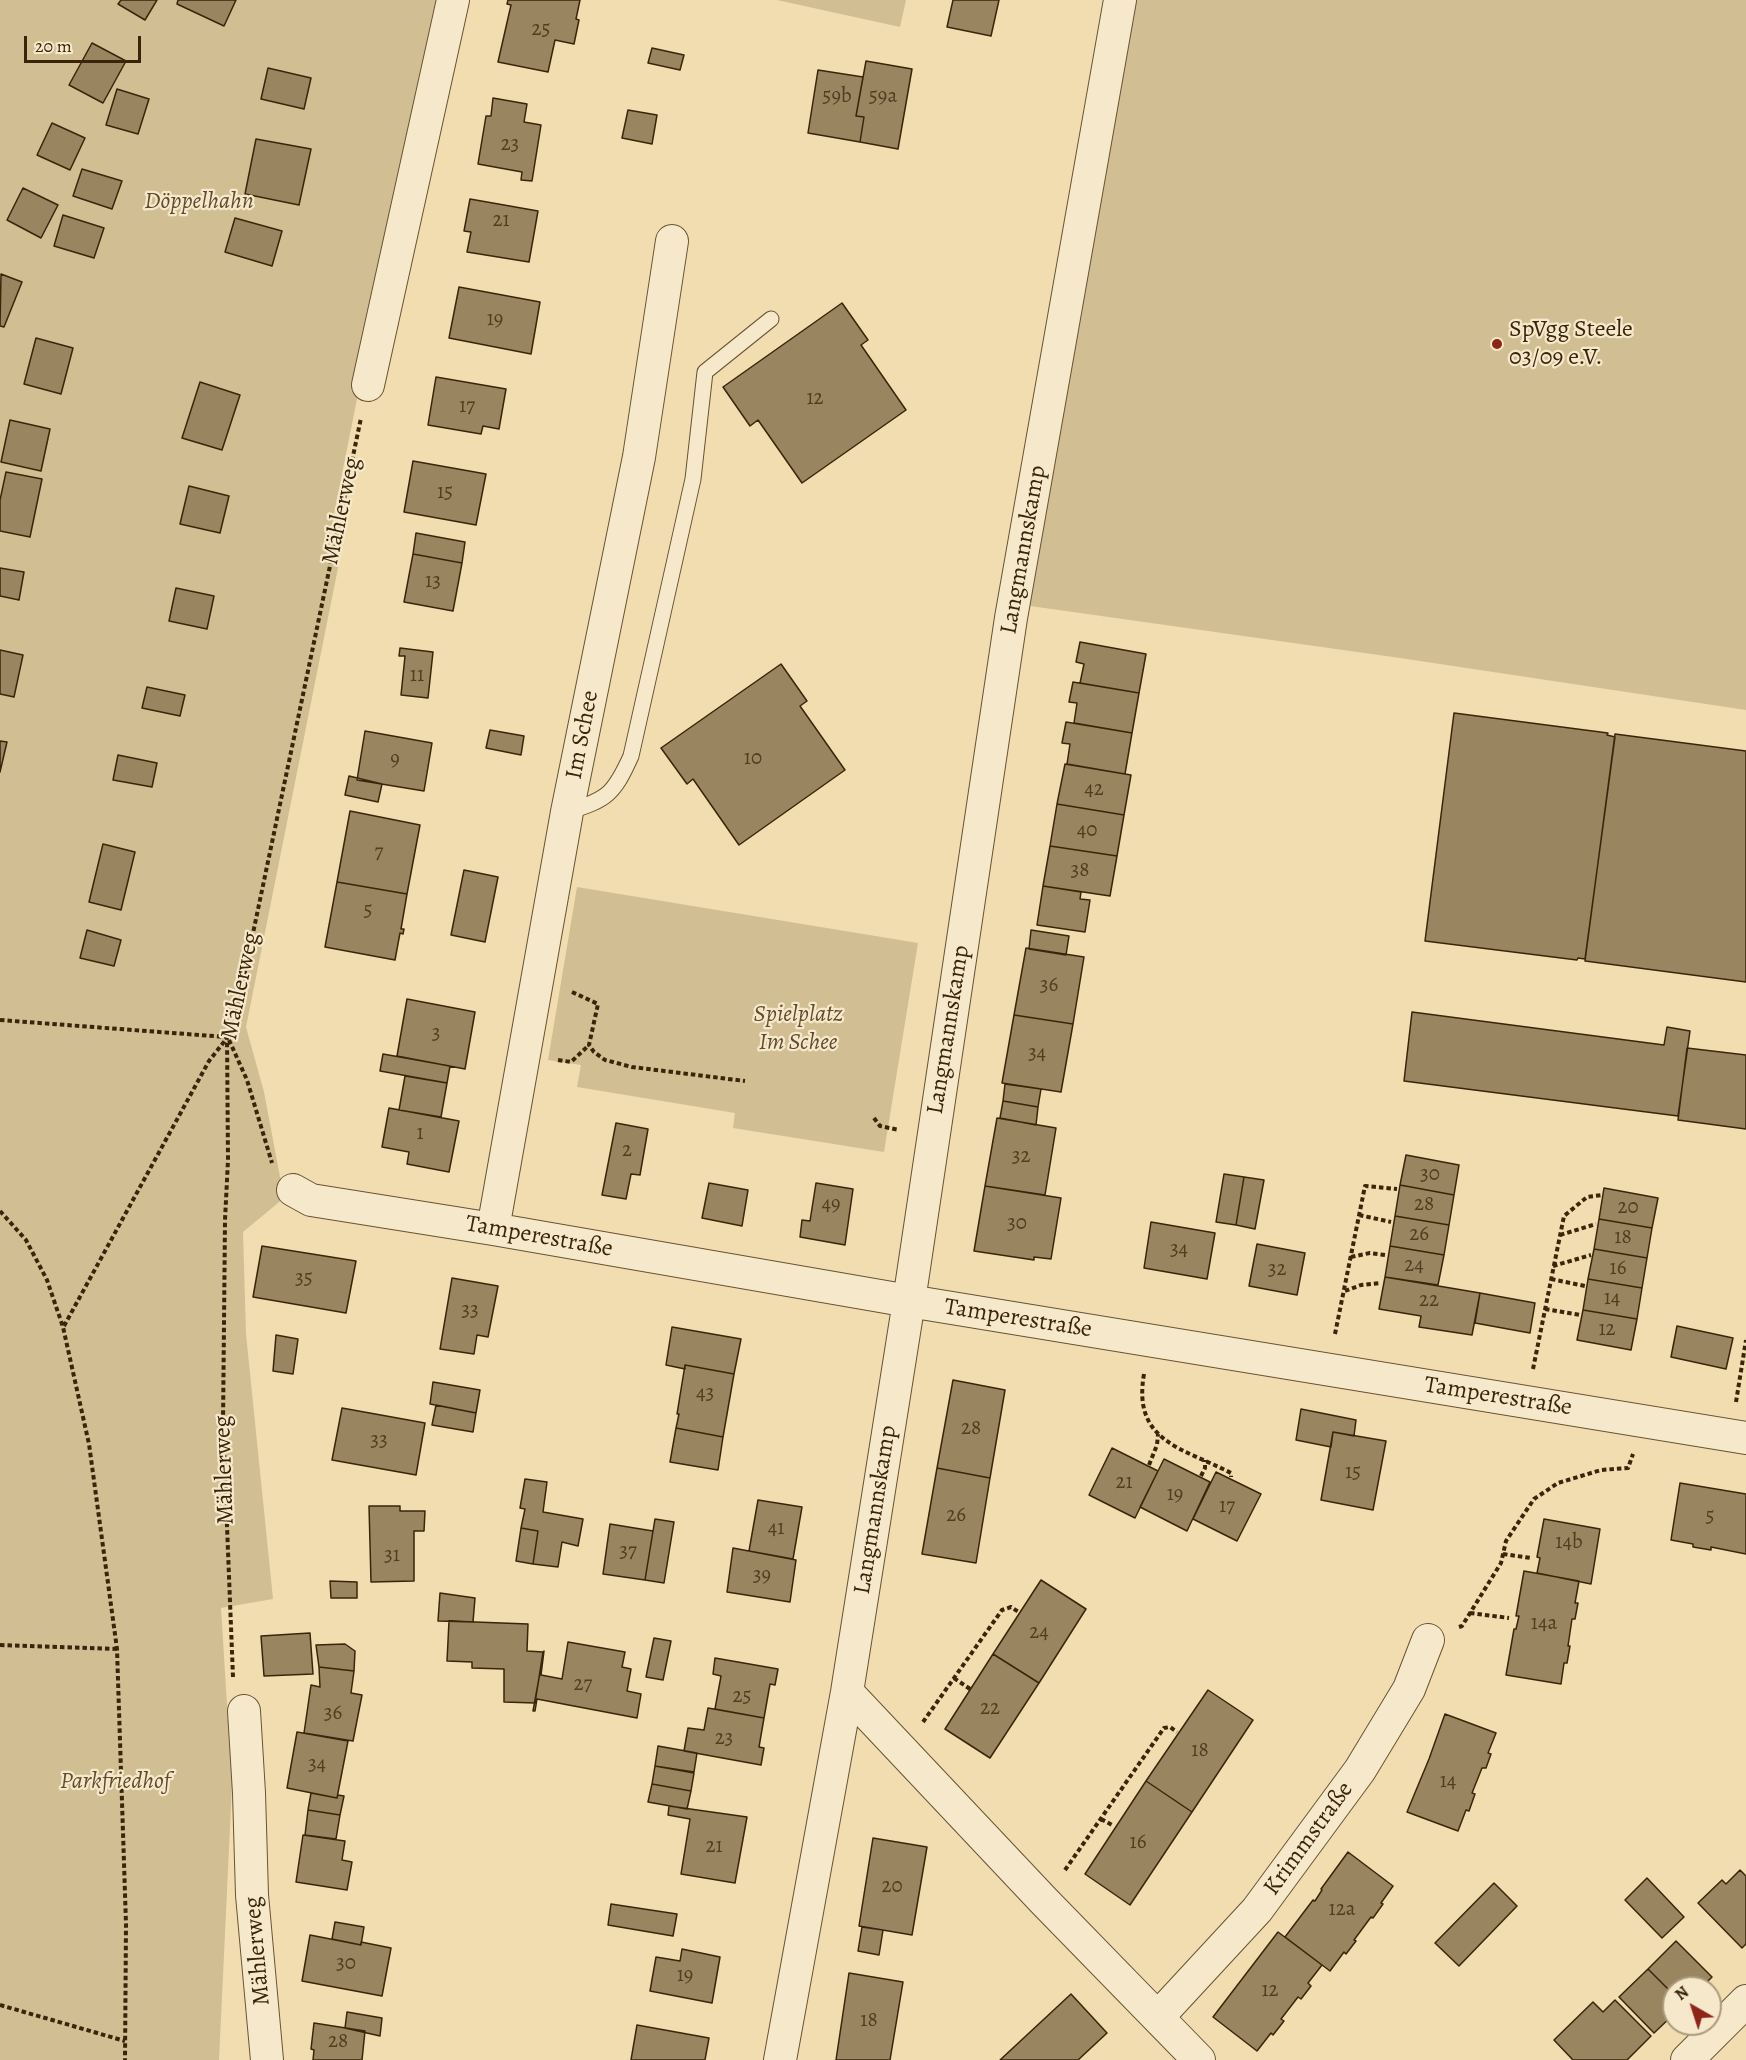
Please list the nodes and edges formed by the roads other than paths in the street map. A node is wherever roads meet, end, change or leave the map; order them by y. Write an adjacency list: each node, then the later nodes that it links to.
1 (453, 0): 5 (street)
2 (1120, 0): 9 (street, Langmannskamp)
3 (672, 241): 6 (street, Im Schee)
4 (771, 319): 6 (lane)
5 (368, 385)
6 (567, 812): 8 (street, Im Schee)
7 (293, 1190): 8 (street, Tamperestraße)
8 (493, 1228): 9 (street, Tamperestraße)
9 (909, 1301): 10 (street, Tamperestraße); 12 (street, Langmannskamp)
10 (1746, 1438)
11 (1428, 1640): 15 (street, Krimmstraße)
12 (848, 1692): 15 (street); 17 (street, Langmannskamp)
13 (244, 1711): 16 (street, Mählerweg)
14 (1746, 2001): 19 (street)
15 (1158, 2017): 18 (street)
16 (267, 2060)
17 (780, 2060)
18 (1199, 2060)
19 (1687, 2060)

